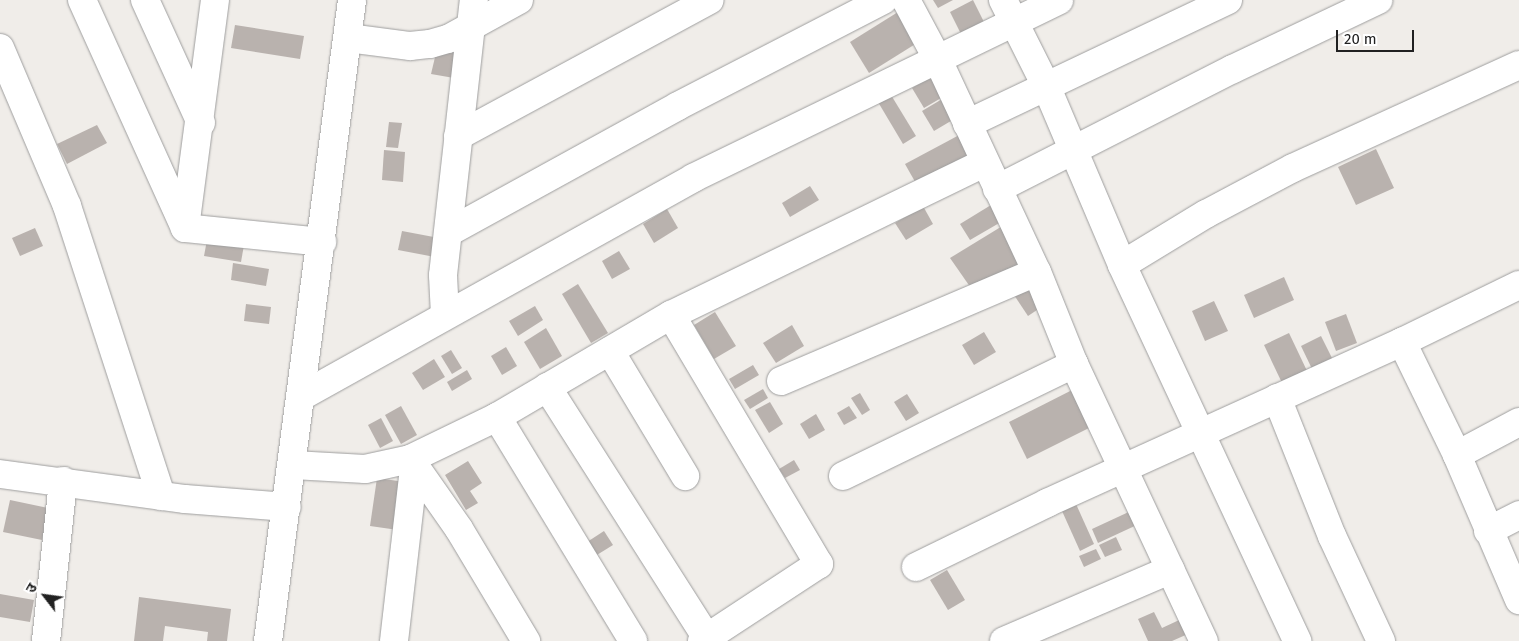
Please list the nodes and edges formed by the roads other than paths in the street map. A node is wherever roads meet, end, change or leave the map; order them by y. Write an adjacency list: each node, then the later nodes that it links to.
1 (82, 0): 26 (street)
2 (145, 0): 20 (street)
3 (352, 0): 15 (street)
4 (474, 0): 14 (street)
5 (519, 0): 14 (street)
6 (710, 0): 22 (street)
7 (883, 0): 27 (street)
8 (906, 0): 17 (street)
9 (1059, 0): 13 (street)
10 (1228, 0): 19 (street)
11 (1378, 0): 23 (street)
12 (212, 5): 20 (street)
13 (1009, 11): 17 (street); 19 (street)
14 (470, 27): 15 (street); 22 (street)
15 (348, 38): 28 (street)
16 (0, 48): 52 (street)
17 (937, 58): 21 (street); 32 (street)
18 (1519, 65): 29 (street)
19 (1047, 88): 21 (street); 23 (street)
20 (201, 123): 26 (street)
21 (967, 124): 24 (street)
22 (458, 136): 27 (street)
23 (1073, 149): 25 (street); 29 (street)
24 (984, 163): 25 (street); 33 (street)
25 (998, 189): 30 (street)
26 (185, 228): 28 (street)
27 (449, 232): 32 (street)
28 (322, 242): 39 (street)
29 (1122, 265): 43 (street)
30 (1037, 272): 36 (street); 37 (street)
31 (1519, 285): 34 (street)
32 (445, 315): 39 (street)
33 (670, 315): 35 (street); 59 (street)
34 (1402, 342): 40 (street); 44 (street)
35 (610, 351): 38 (street); 49 (street)
36 (1074, 364): 47 (street); 50 (street)
37 (781, 381)
38 (547, 387): 41 (street); 59 (street)
39 (302, 396): 46 (street)
40 (1277, 398): 43 (street); 68 (street)
41 (497, 417): 45 (street); 64 (street)
42 (1519, 422): 44 (street)
43 (1201, 433): 47 (street); 67 (street)
44 (1457, 455): 55 (street)
45 (412, 464): 46 (street); 62 (street); 63 (street)
46 (293, 465): 53 (street)
47 (1125, 466): 56 (street); 57 (street)
48 (0, 474): 51 (street)
49 (685, 476)
50 (843, 476)
51 (63, 481): 52 (street); 60 (street)
52 (161, 496): 53 (street)
53 (287, 507): 61 (street)
54 (1519, 515): 55 (street)
55 (1488, 531): 58 (street)
56 (916, 567)
57 (1170, 570): 65 (street); 66 (street)
58 (1519, 600)
59 (706, 640)
60 (46, 641)
61 (268, 641)
62 (394, 641)
63 (526, 641)
64 (633, 641)
65 (1004, 641)
66 (1204, 641)
67 (1297, 641)
68 (1382, 641)

